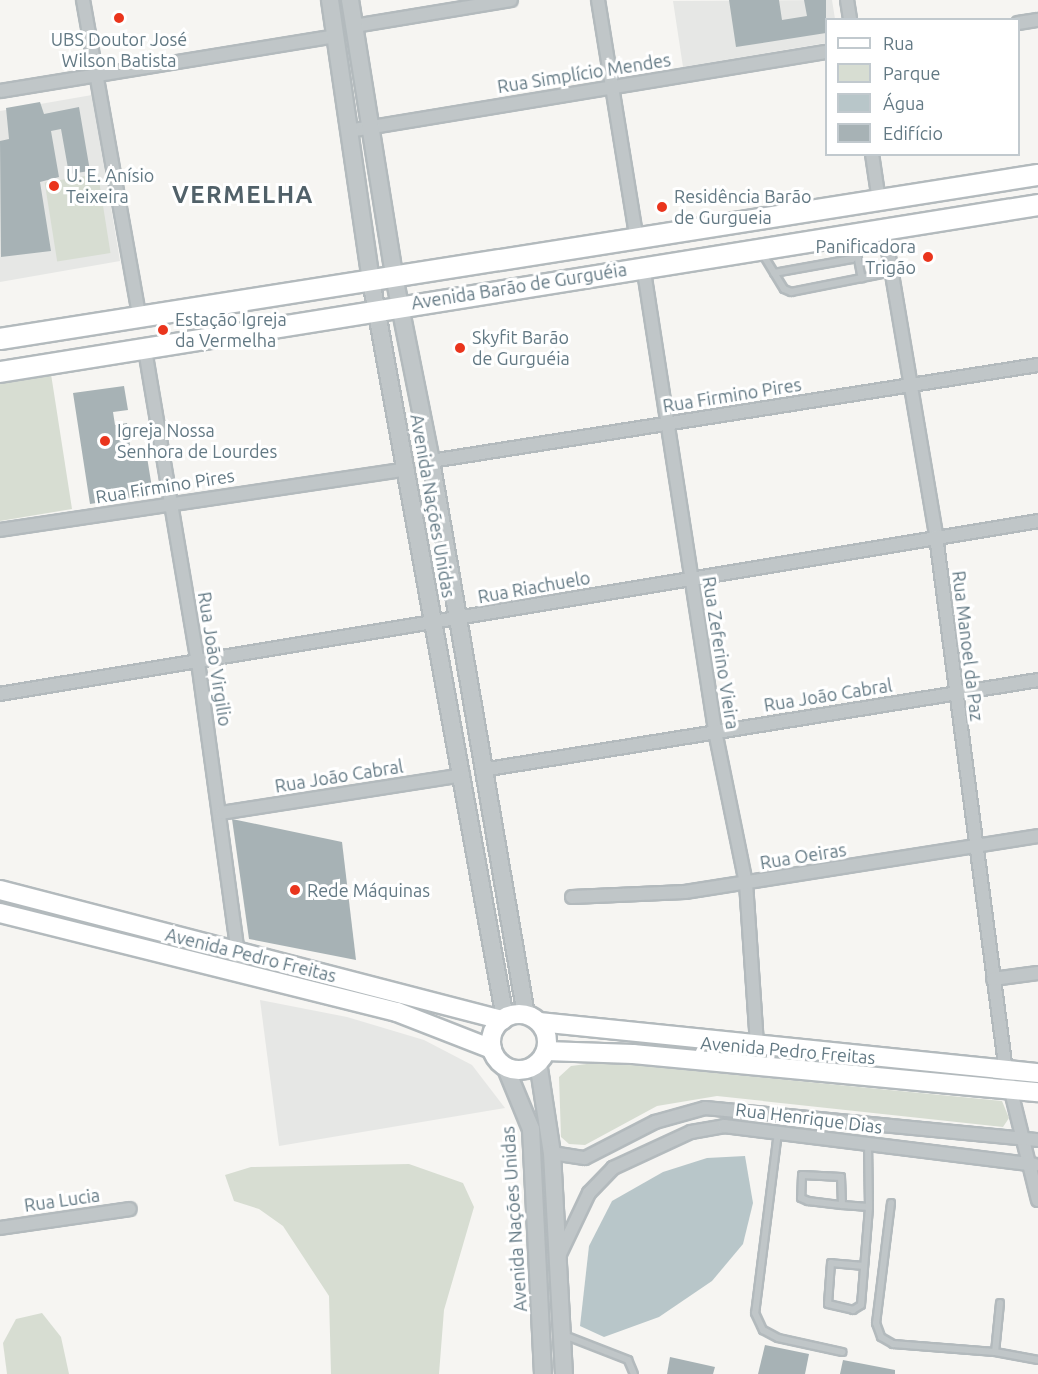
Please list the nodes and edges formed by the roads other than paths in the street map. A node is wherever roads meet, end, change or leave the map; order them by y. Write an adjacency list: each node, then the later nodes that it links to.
1 (83, 0): 13 (street)
2 (330, 0): 11 (street, Avenida Nações Unidas)
3 (350, 0): 10 (street, Avenida Nações Unidas)
4 (511, 0): 10 (street)
5 (598, 0): 14 (street)
6 (847, 0): 7 (street)
7 (850, 18)
8 (1038, 20): 9 (street)
9 (1020, 23)
10 (354, 26): 16 (street, Avenida Nações Unidas)
11 (336, 36): 13 (street); 17 (street, Avenida Nações Unidas)
12 (825, 52): 14 (street, Rua Simplício Mendes)
13 (95, 74): 15 (street); 34 (street)
14 (610, 87): 16 (street, Rua Simplício Mendes); 23 (street)
15 (0, 91)
16 (369, 127): 17 (street, Rua Simplício Mendes); 29 (street, Avenida Nações Unidas)
17 (348, 131): 31 (street, Avenida Nações Unidas)
18 (872, 156): 20 (street)
19 (1038, 175): 20 (main road, Avenida Barão de Gurguéia)
20 (879, 201): 23 (main road, Avenida Barão de Gurguéia)
21 (1038, 205): 22 (main road, Avenida Barão de Gurguéia)
22 (875, 229): 24 (main road, Avenida Barão de Gurguéia); 25 (lane); 27 (street, Rua Manoel da Paz)
23 (637, 240): 29 (main road, Avenida Barão de Gurguéia)
24 (759, 247): 26 (main road, Avenida Barão de Gurguéia); 28 (lane)
25 (858, 254): 28 (lane); 30 (lane)
26 (643, 265): 32 (main road, Avenida Barão de Gurguéia); 40 (street, Rua Zeferino Vieira)
27 (892, 272): 30 (lane); 39 (street, Rua Manoel da Paz)
28 (774, 273): 30 (lane)
29 (394, 276): 31 (main road, Avenida Barão de Gurguéia); 32 (street, Avenida Nações Unidas)
30 (862, 279)
31 (371, 280): 33 (street, Avenida Nações Unidas); 34 (main road, Avenida Barão de Gurguéia)
32 (399, 306): 33 (main road, Avenida Barão de Gurguéia); 41 (street, Avenida Nações Unidas)
33 (377, 312): 36 (main road, Avenida Barão de Gurguéia); 42 (street, Avenida Nações Unidas)
34 (139, 314): 35 (main road, Avenida Barão de Gurguéia)
35 (0, 339)
36 (145, 350): 38 (main road, Avenida Barão de Gurguéia); 43 (street, Rua João Virgilio)
37 (1038, 365): 39 (street, Rua Firmino Pires)
38 (0, 372)
39 (911, 386): 40 (street, Rua Firmino Pires); 46 (street, Rua Manoel da Paz)
40 (664, 424): 41 (street, Rua Firmino Pires); 47 (street, Rua Zeferino Vieira)
41 (431, 461): 48 (street, Avenida Nações Unidas)
42 (407, 469): 43 (street, Rua Firmino Pires); 49 (street, Avenida Nações Unidas)
43 (172, 502): 45 (street, Rua Firmino Pires); 50 (street, Rua João Virgilio)
44 (1038, 521): 46 (street, Rua Riachuelo)
45 (0, 530)
46 (936, 536): 47 (street, Rua Riachuelo); 52 (street, Rua Manoel da Paz)
47 (691, 578): 48 (street, Rua Riachuelo); 54 (street, Rua Zeferino Vieira)
48 (454, 619): 49 (street, Rua Riachuelo); 55 (street, Avenida Nações Unidas)
49 (434, 623): 50 (street, Rua Riachuelo); 56 (street, Avenida Nações Unidas)
50 (198, 662): 53 (street, Rua Riachuelo); 57 (street, Rua João Virgilio)
51 (1038, 680): 52 (street, Rua João Cabral)
52 (956, 693): 54 (street, Rua João Cabral); 59 (street, Rua Manoel da Paz)
53 (0, 694)
54 (715, 731): 55 (street, Rua João Cabral); 60 (street, Rua Zeferino Vieira)
55 (482, 770): 68 (street, Avenida Nações Unidas)
56 (463, 775): 57 (street, Rua João Cabral); 69 (street, Avenida Nações Unidas)
57 (220, 813): 64 (street, Rua João Virgilio)
58 (1038, 836): 59 (street, Rua Oeiras)
59 (975, 846): 60 (street, Rua Oeiras); 67 (street, Rua Manoel da Paz)
60 (746, 883): 62 (street, Rua Oeiras); 70 (street, Rua Zeferino Vieira)
61 (0, 890): 64 (main road, Avenida Pedro Freitas)
62 (572, 897)
63 (0, 913): 66 (main road, Avenida Pedro Freitas)
64 (240, 952): 66 (street, Rua João Virgilio); 69 (main road, Avenida Pedro Freitas)
65 (1038, 973): 67 (street)
66 (241, 975): 71 (main road, Avenida Pedro Freitas)
67 (993, 980): 74 (street, Rua Manoel da Paz)
68 (532, 1018): 69 (main road); 70 (main road, Avenida Pedro Freitas); 72 (main road)
69 (503, 1019): 71 (main road)
70 (757, 1046): 74 (main road, Avenida Pedro Freitas)
71 (492, 1049): 73 (main road)
72 (542, 1056): 73 (main road); 76 (main road, Avenida Pedro Freitas); 83 (street)
73 (505, 1066): 98 (street, Avenida Nações Unidas)
74 (1006, 1071): 75 (main road, Avenida Pedro Freitas); 76 (street, Rua Manoel da Paz)
75 (1038, 1073)
76 (1009, 1089): 77 (main road, Avenida Pedro Freitas); 80 (street)
77 (1038, 1092)
78 (780, 1112): 79 (street); 80 (street, Rua Henrique Dias); 83 (street, Rua Henrique Dias)
79 (778, 1132): 82 (street, Rua Henrique Dias); 91 (street, Rua Henrique Dias); 95 (lane)
80 (1023, 1137): 81 (street, Rua Henrique Dias); 84 (street)
81 (1038, 1140)
82 (868, 1143): 84 (street, Rua Henrique Dias); 88 (lane)
83 (552, 1153): 91 (street)
84 (1034, 1164): 85 (street)
85 (1038, 1200)
86 (891, 1203): 96 (lane)
87 (842, 1204): 87 (lane); 88 (lane)
88 (869, 1207): 92 (lane)
89 (130, 1209): 90 (street, Rua Lucia)
90 (0, 1228)
91 (560, 1254): 94 (street)
92 (864, 1266): 92 (lane)
93 (1000, 1303): 96 (lane)
94 (563, 1335): 99 (street); 100 (lane)
95 (842, 1352)
96 (995, 1352): 97 (lane)
97 (1038, 1360)
98 (543, 1374)
99 (564, 1374)
100 (634, 1374)

